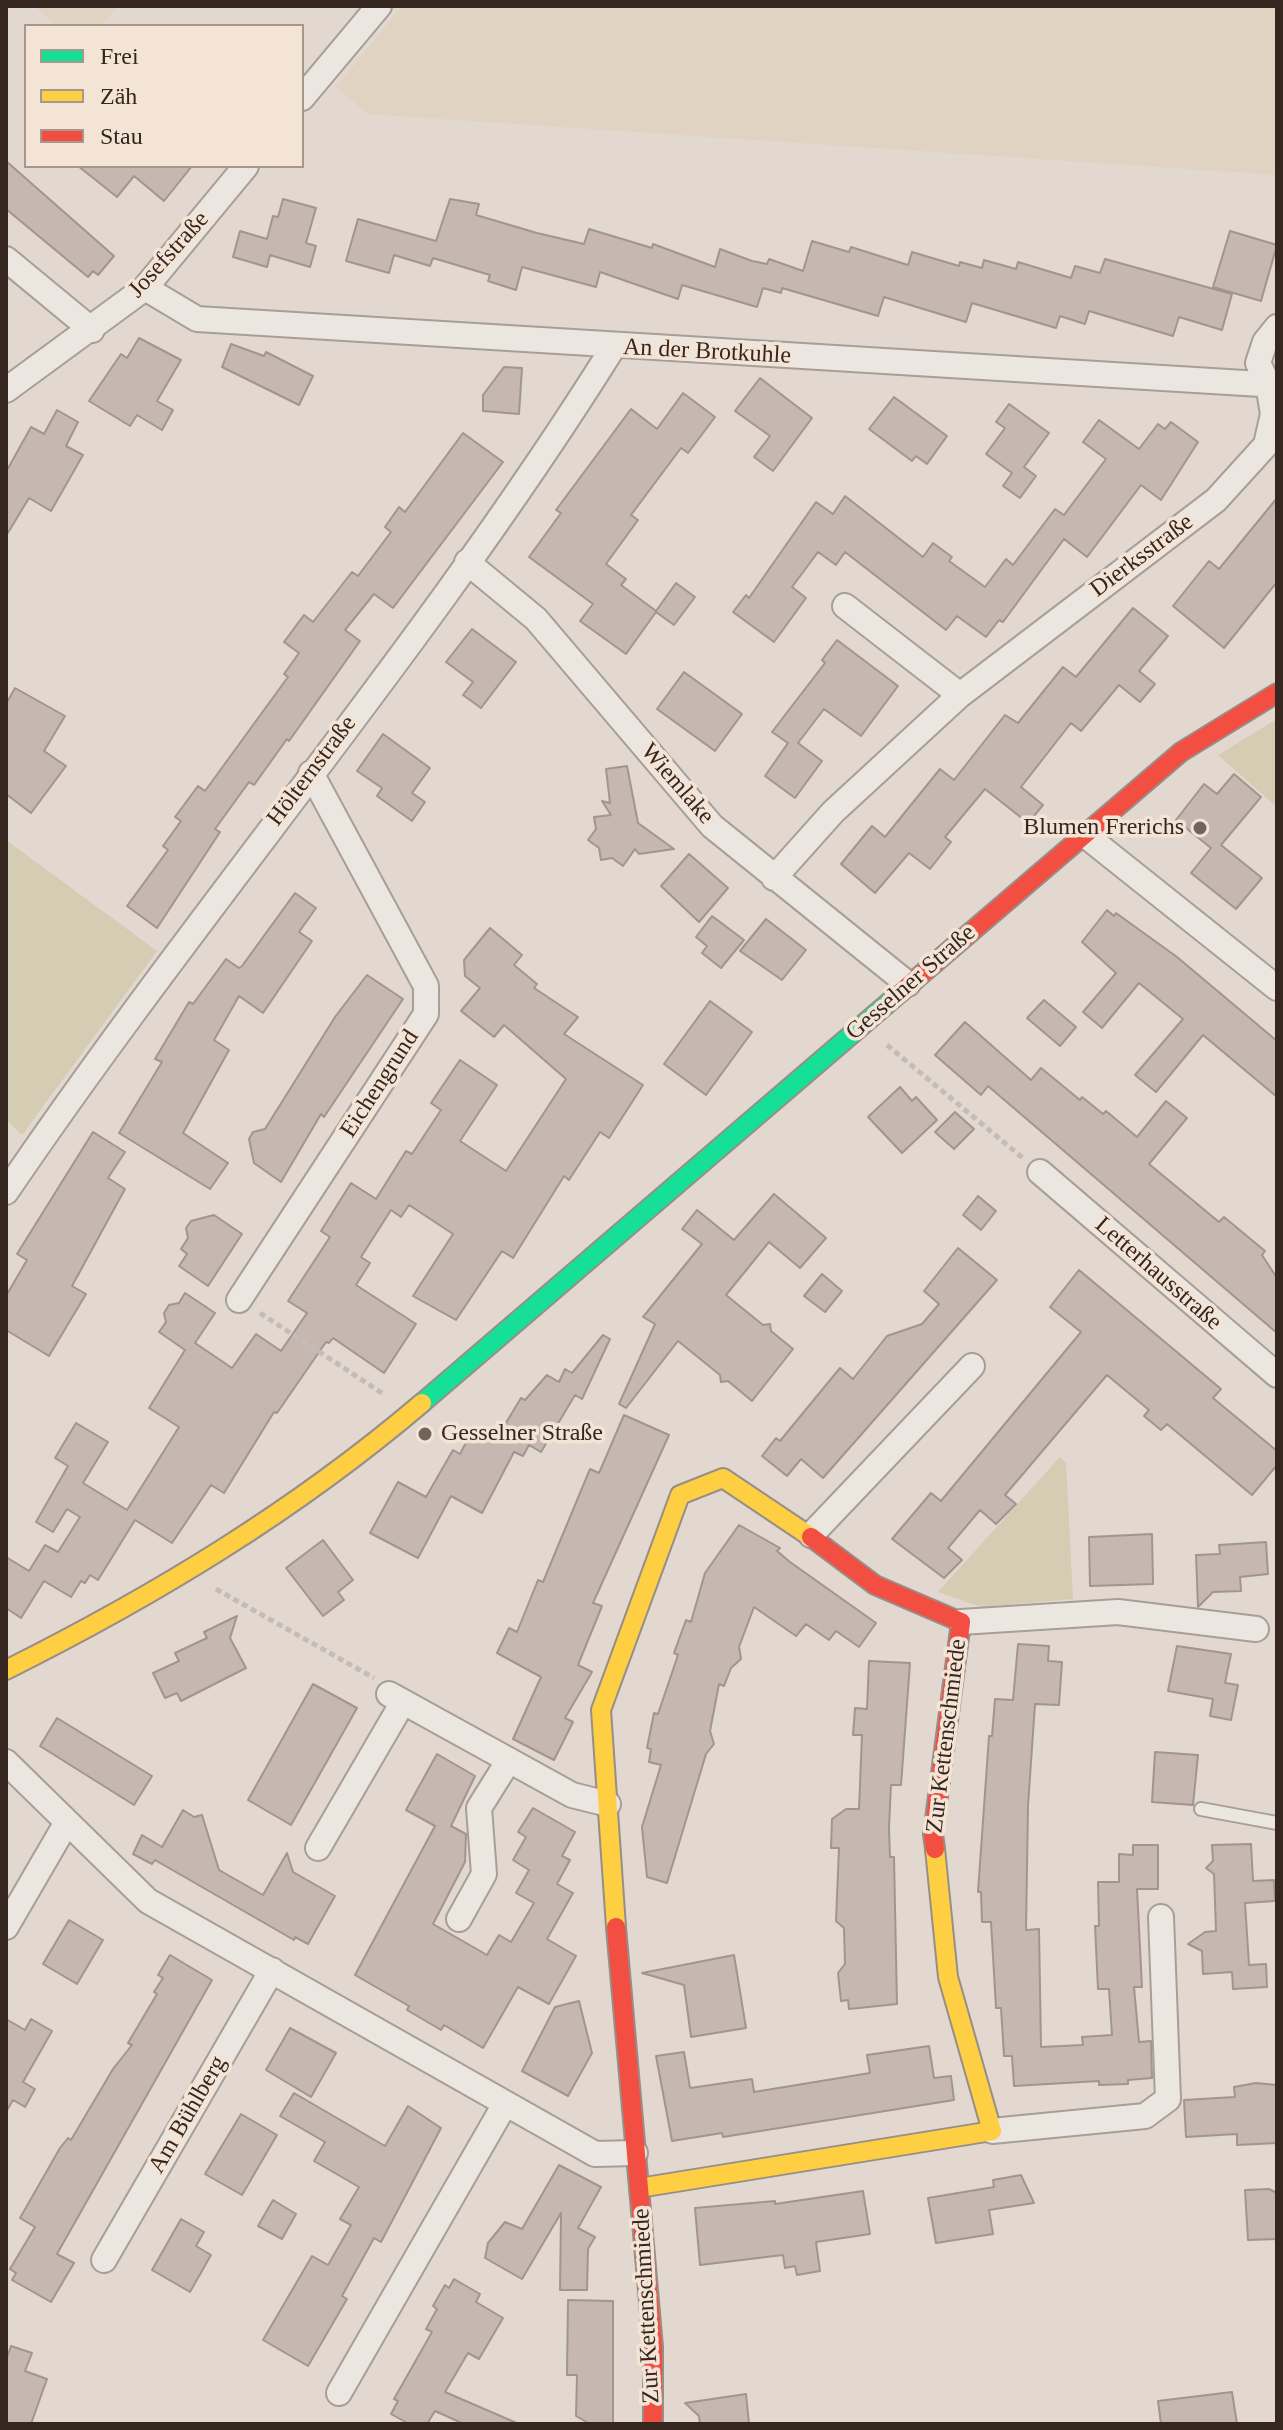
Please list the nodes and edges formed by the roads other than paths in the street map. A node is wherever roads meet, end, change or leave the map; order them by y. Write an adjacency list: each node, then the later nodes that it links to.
1 (379, 6): 2 (street)
2 (304, 96)
3 (244, 168): 5 (street, Josefstraße)
4 (6, 259): 7 (street)
5 (145, 288): 7 (street, Josefstraße); 8 (street, An der Brotkuhle)
6 (1277, 327): 9 (street, Dierksstraße)
7 (92, 330): 10 (street, Josefstraße)
8 (614, 346): 9 (street, An der Brotkuhle); 11 (street, Hölternstraße)
9 (1272, 384): 14 (street, Dierksstraße)
10 (6, 390)
11 (467, 562): 15 (street, Hölternstraße); 17 (street, Wiemlake)
12 (845, 606): 14 (street)
13 (1277, 693): 16 (street, Gesselner Straße)
14 (960, 695): 17 (street, Dierksstraße)
15 (311, 773): 21 (street, Hölternstraße); 22 (street, Eichengrund)
16 (1085, 835): 18 (street, Gesselner Straße); 19 (street)
17 (774, 878): 18 (street, Wiemlake)
18 (908, 984): 28 (street, Gesselner Straße)
19 (1277, 988)
20 (1040, 1172): 24 (street, Letterhausstraße)
21 (6, 1192)
22 (239, 1300)
23 (972, 1366): 25 (street)
24 (1277, 1375)
25 (811, 1535): 26 (street, Zur Kettenschmiede); 31 (street, Zur Kettenschmiede)
26 (961, 1622): 27 (street, Zur Kettenschmiede); 41 (street, Zur Kettenschmiede)
27 (1256, 1629)
28 (6, 1670)
29 (509, 1760): 31 (street); 35 (street); 37 (street)
30 (6, 1762): 33 (street)
31 (608, 1804): 42 (street, Zur Kettenschmiede)
32 (1201, 1809): 34 (lane)
33 (67, 1822): 38 (street); 39 (street)
34 (1277, 1823)
35 (318, 1848)
36 (1161, 1917): 41 (street, Zur Kettenschmiede)
37 (459, 1919)
38 (6, 1927)
39 (272, 1970): 40 (street); 44 (street, Am Bühlberg)
40 (505, 2104): 42 (street); 45 (street)
41 (992, 2131): 43 (street, Zur Kettenschmiede)
42 (635, 2153): 43 (street, Zur Kettenschmiede)
43 (639, 2188): 46 (street, Zur Kettenschmiede)
44 (104, 2260)
45 (339, 2393)
46 (653, 2424)

